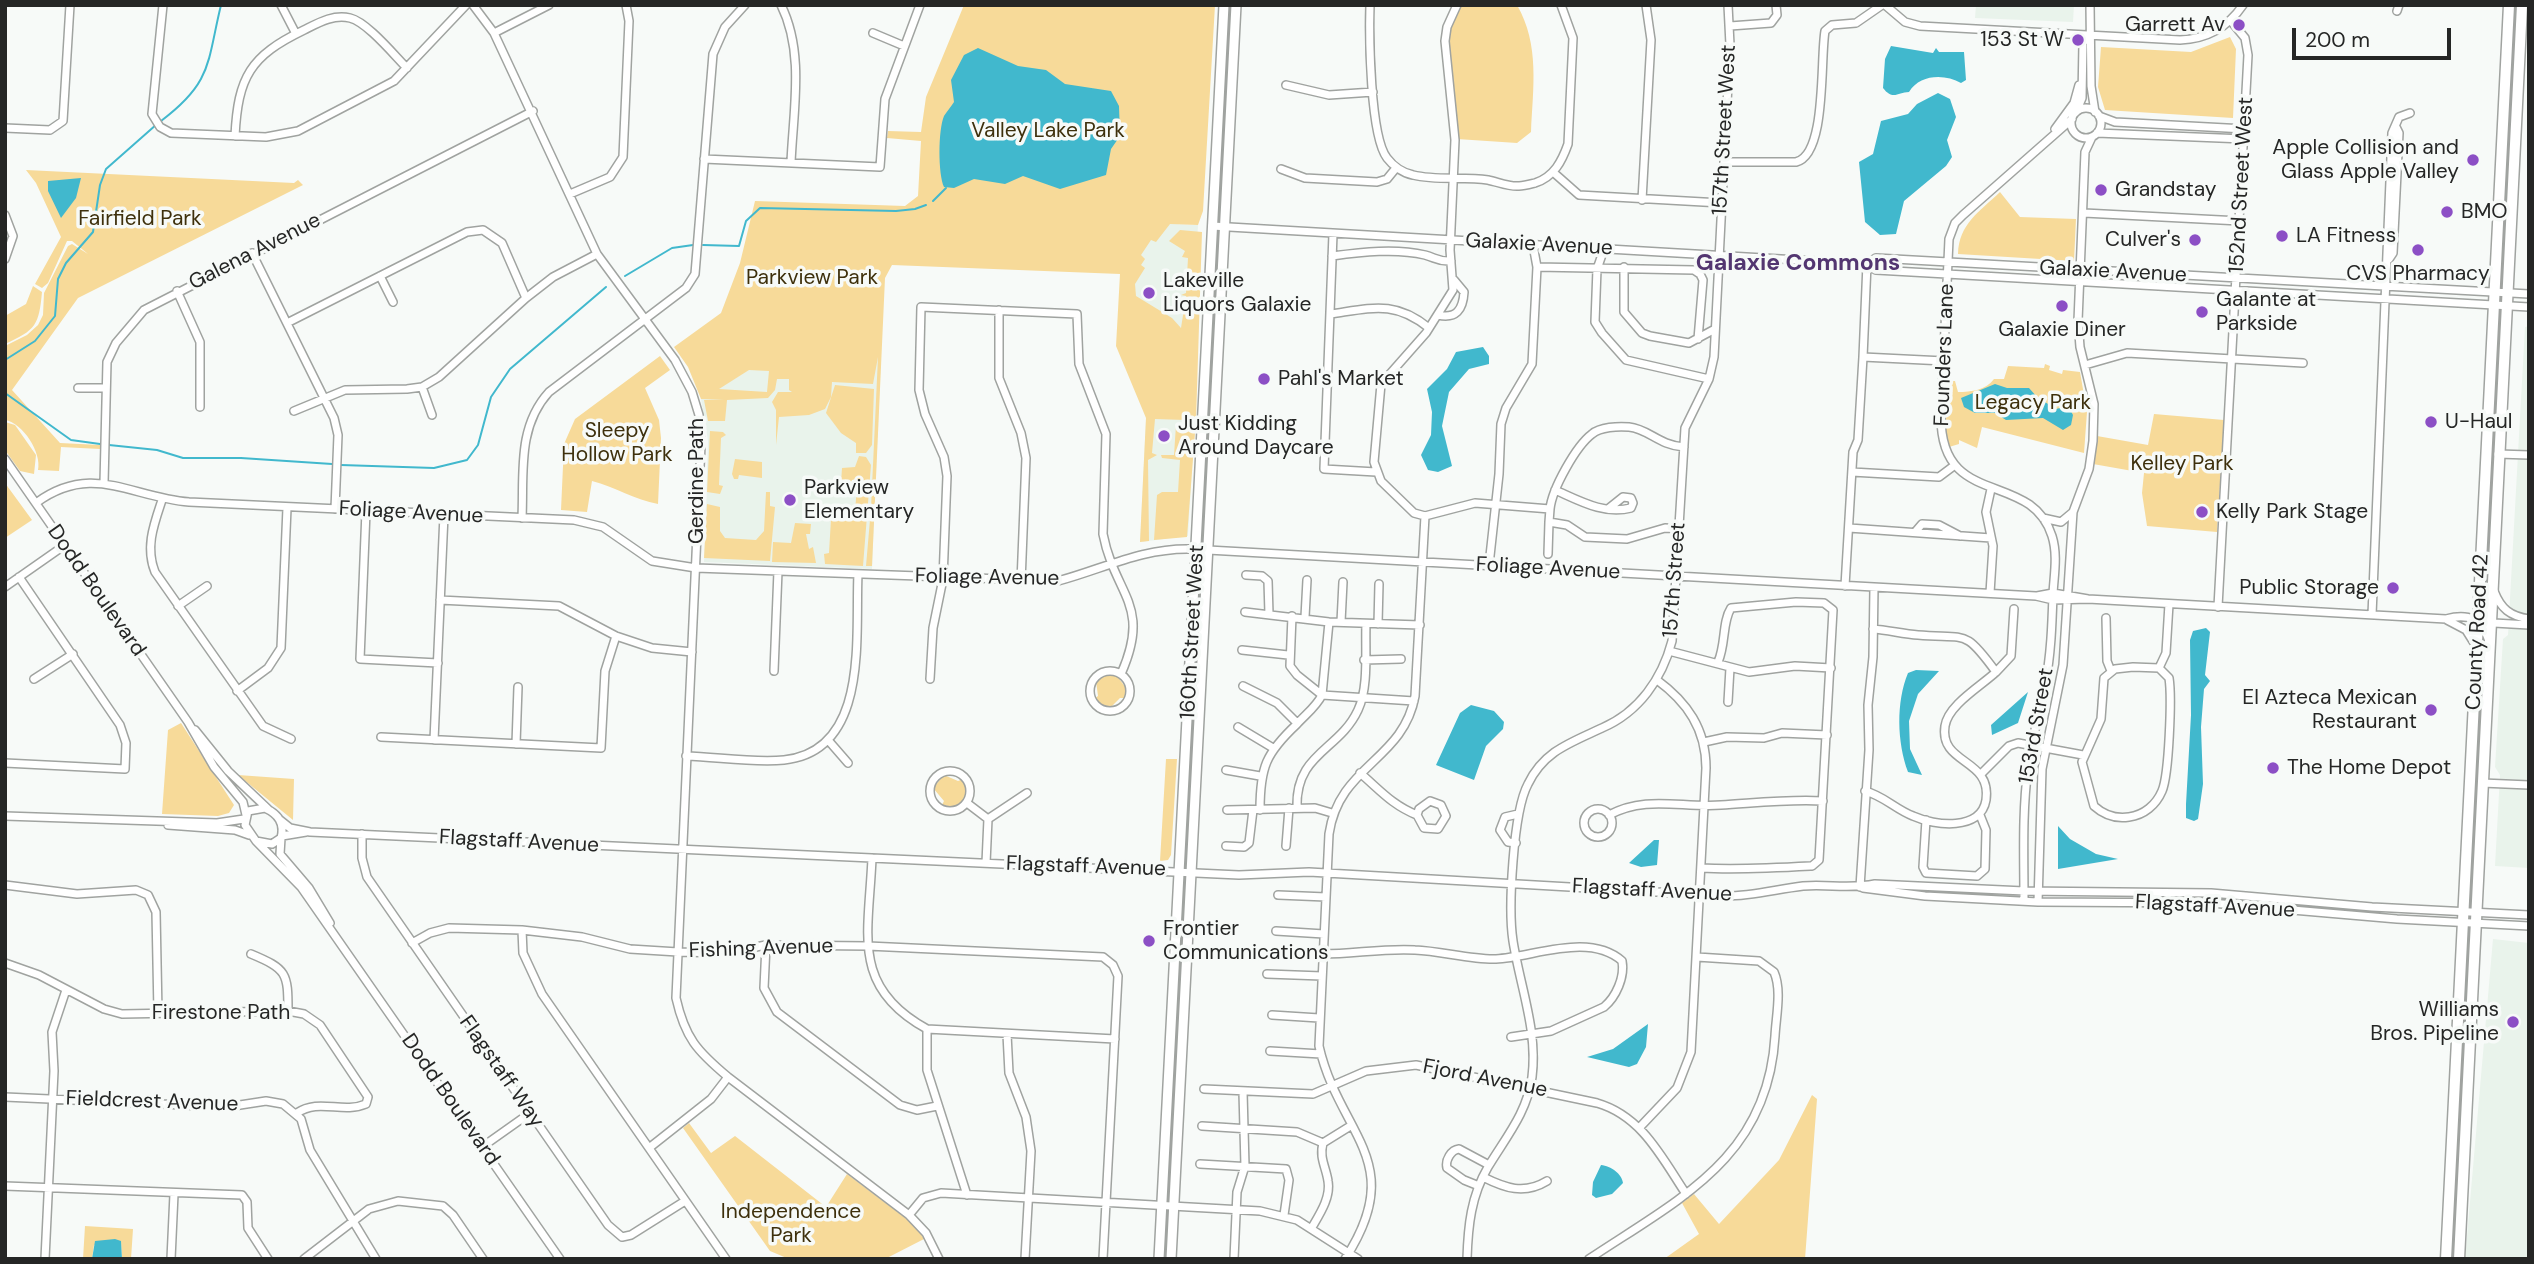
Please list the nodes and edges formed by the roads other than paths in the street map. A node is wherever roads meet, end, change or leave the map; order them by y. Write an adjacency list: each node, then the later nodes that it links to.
1 (70, 5): 39 (street)
2 (163, 5): 42 (street)
3 (281, 5): 28 (street)
4 (466, 5): 31 (street)
5 (472, 5): 26 (street, Gerdine Path)
6 (549, 5): 26 (street)
7 (626, 5): 52 (street)
8 (745, 5): 45 (street)
9 (781, 5): 47 (street)
10 (920, 5): 30 (street)
11 (1224, 5): 58 (main road, 160th Street West)
12 (1236, 5): 59 (main road, 160th Street West)
13 (1370, 5): 34 (street)
14 (1457, 5): 51 (street)
15 (1561, 5): 50 (street)
16 (1646, 5): 53 (street)
17 (1728, 5): 25 (street, 157th Street West)
18 (1776, 5): 25 (street)
19 (1883, 5): 29 (street); 46 (street)
20 (2090, 5): 29 (street)
21 (2243, 5): 24 (street)
22 (2509, 5): 84 (highway, County Road 42)
23 (2522, 5): 85 (highway, County Road 42)
24 (2231, 21): 29 (street); 40 (street, 152nd Street West)
25 (1730, 26): 46 (street, 157th Street West)
26 (494, 33): 35 (street, Gerdine Path)
27 (873, 33): 30 (street)
28 (296, 34): 31 (street); 42 (street)
29 (2088, 36): 32 (street); 37 (street)
30 (904, 46): 47 (street)
31 (407, 68): 42 (street)
32 (2081, 74): 38 (street); 44 (street, Founders Lane)
33 (1286, 85): 34 (street)
34 (1373, 92): 48 (street)
35 (533, 111): 52 (street, Gerdine Path); 64 (street, Galena Avenue)
36 (2410, 113): 81 (street)
37 (2097, 114): 38 (street); 40 (street); 41 (street)
38 (2074, 116): 41 (street); 44 (street, Founders Lane)
39 (5, 128)
40 (2245, 129): 43 (street, 152nd Street West)
41 (2094, 135): 43 (street); 55 (street, 153rd Street)
42 (235, 136)
43 (2244, 139): 57 (street, 152nd Street West)
44 (2045, 142): 70 (street, Founders Lane)
45 (704, 159): 47 (street); 96 (street)
46 (1724, 162): 54 (street, 157th Street West)
47 (791, 163)
48 (1396, 168): 49 (street); 51 (street)
49 (1281, 169)
50 (1553, 172): 51 (street); 53 (street)
51 (1454, 178): 61 (street)
52 (570, 194): 65 (street, Gerdine Path)
53 (1642, 200): 54 (street)
54 (1721, 203): 66 (street, 157th Street West)
55 (2084, 213): 57 (street); 75 (street, 153rd Street)
56 (5, 215): 68 (street)
57 (2240, 222): 78 (street, 152nd Street West)
58 (1212, 226): 59 (street, Galaxie Avenue); 142 (main road, 160th Street West)
59 (1223, 227): 60 (street, Galaxie Avenue); 143 (main road, 160th Street West)
60 (1333, 234): 61 (street, Galaxie Avenue); 67 (street)
61 (1450, 240): 62 (street, Galaxie Avenue); 69 (street)
62 (1533, 245): 63 (street, Galaxie Avenue); 72 (street)
63 (1604, 249): 66 (street, Galaxie Avenue); 74 (street)
64 (252, 253): 82 (street, Galena Avenue); 97 (street)
65 (597, 254): 87 (street); 96 (street, Gerdine Path)
66 (1719, 255): 71 (street, Galaxie Avenue); 99 (street, 157th Street)
67 (1332, 256): 69 (street); 94 (street)
68 (5, 259)
69 (1451, 261): 79 (street)
70 (1948, 262): 71 (street, Galaxie Avenue); 75 (street, Galaxie Avenue); 76 (street, Founders Lane)
71 (1867, 264): 76 (street, Galaxie Avenue); 101 (street)
72 (1537, 267): 74 (street); 126 (street)
73 (1624, 267): 74 (street); 100 (street); 100 (street)
74 (1597, 269): 106 (street)
75 (2081, 270): 78 (street, Galaxie Avenue); 80 (street, 153rd Street)
76 (1949, 274): 80 (street, Galaxie Avenue); 103 (street, Founders Lane)
77 (380, 276): 87 (street); 89 (street); 97 (street)
78 (2237, 279): 81 (street, Galaxie Avenue); 83 (street, 152nd Street West)
79 (1454, 280): 95 (street); 95 (street)
80 (2080, 281): 83 (street, Galaxie Avenue); 105 (street, 153rd Street)
81 (2388, 288): 84 (street, Galaxie Avenue); 88 (street)
82 (177, 291): 109 (street, Galena Avenue); 111 (street)
83 (2236, 291): 88 (street, Galaxie Avenue); 102 (street, 152nd Street West)
84 (2494, 293): 85 (street, Galaxie Avenue); 90 (highway, County Road 42)
85 (2508, 293): 86 (street, Galaxie Avenue); 91 (highway, County Road 42)
86 (2529, 294)
87 (527, 298): 107 (street)
88 (2387, 298): 90 (street, Galaxie Avenue); 174 (street)
89 (393, 302)
90 (2493, 305): 91 (street, Galaxie Avenue); 177 (highway, County Road 42)
91 (2507, 306): 92 (street, Galaxie Avenue); 115 (highway, County Road 42)
92 (2529, 307)
93 (999, 310): 146 (street); 154 (street); 156 (street)
94 (1331, 314): 98 (street); 119 (street)
95 (1438, 315): 98 (street)
96 (644, 320): 135 (street); 148 (street, Gerdine Path)
97 (287, 323): 110 (street)
98 (1429, 328): 119 (street)
99 (1715, 329): 100 (street); 106 (street, 157th Street)
100 (1698, 339)
101 (1863, 357): 103 (street); 120 (street)
102 (2232, 359): 104 (street); 105 (street); 170 (street, 152nd Street West)
103 (1944, 360): 118 (street, Founders Lane)
104 (2304, 363)
105 (2085, 365): 132 (street, 153rd Street)
106 (1709, 379): 114 (street, 157th Street)
107 (422, 387): 110 (street); 113 (street)
108 (78, 388): 109 (street)
109 (106, 388): 121 (street, Galena Avenue)
110 (325, 399): 112 (street); 128 (street)
111 (200, 407)
112 (295, 411)
113 (432, 415)
114 (1684, 447): 123 (street); 139 (street, 157th Street)
115 (2498, 454): 116 (street); 161 (highway, County Road 42)
116 (2529, 456)
117 (5, 459): 125 (street, Dodd Boulevard)
118 (1955, 465): 120 (street); 122 (street)
119 (1376, 472): 134 (street)
120 (1852, 472): 138 (street)
121 (104, 483): 124 (street, Foliage Avenue); 125 (street, Foliage Avenue)
122 (1991, 489): 136 (street); 140 (street)
123 (1555, 490): 129 (street); 130 (street)
124 (162, 500): 127 (street, Foliage Avenue); 169 (street)
125 (36, 503): 141 (street, Dodd Boulevard)
126 (1496, 505): 129 (street); 134 (street); 147 (street)
127 (287, 508): 128 (street, Foliage Avenue); 213 (street)
128 (335, 509): 131 (street, Foliage Avenue)
129 (1550, 509): 137 (street)
130 (1608, 509)
131 (366, 511): 133 (street, Foliage Avenue); 200 (street)
132 (2073, 512): 136 (street); 166 (street, 153rd Street)
133 (444, 515): 135 (street, Foliage Avenue); 167 (street)
134 (1425, 516): 145 (street)
135 (522, 518): 148 (street, Foliage Avenue)
136 (2043, 518): 165 (street)
137 (1549, 522): 139 (street); 144 (street)
138 (1849, 528): 140 (street); 160 (street)
139 (1679, 529): 152 (street, 157th Street)
140 (1991, 538): 164 (street)
141 (65, 545): 153 (street); 218 (street, Dodd Boulevard)
142 (1198, 549): 143 (street, Foliage Avenue); 146 (street, Foliage Avenue); 273 (main road, 160th Street West)
143 (1209, 550): 145 (street, Foliage Avenue); 274 (main road, 160th Street West)
144 (1548, 554)
145 (1423, 562): 147 (street, Foliage Avenue); 185 (street)
146 (1113, 563): 156 (street, Foliage Avenue); 207 (street)
147 (1489, 565): 152 (street, Foliage Avenue)
148 (696, 568): 149 (street, Foliage Avenue); 194 (street, Gerdine Path)
149 (778, 571): 150 (street, Foliage Avenue); 204 (street)
150 (858, 574): 154 (street, Foliage Avenue); 225 (street)
151 (1246, 575): 173 (street)
152 (1677, 576): 160 (street, Foliage Avenue); 193 (street, 157th Street)
153 (19, 577): 162 (street); 195 (street)
154 (943, 579): 156 (street, Foliage Avenue); 209 (street)
155 (1307, 580): 176 (street)
156 (1021, 582)
157 (1343, 582): 182 (street)
158 (1379, 584): 184 (street)
159 (207, 586): 169 (street)
160 (1845, 586): 163 (street, Foliage Avenue)
161 (2492, 586): 177 (highway, County Road 42); 180 (street)
162 (5, 587)
163 (1874, 587): 164 (street, Foliage Avenue); 188 (street)
164 (1990, 593): 165 (street, Foliage Avenue)
165 (2053, 597): 166 (street, Foliage Avenue); 228 (street, 153rd Street)
166 (2067, 598): 168 (street, Foliage Avenue); 229 (street, 153rd Street)
167 (440, 600): 189 (street); 200 (street)
168 (2169, 604): 170 (street, Foliage Avenue); 203 (street)
169 (178, 606): 213 (street)
170 (2218, 607): 174 (street, Foliage Avenue)
171 (2014, 610): 206 (street)
172 (1245, 612): 173 (street)
173 (1269, 614): 175 (street)
174 (2372, 615): 179 (street, Foliage Avenue)
175 (1292, 616): 176 (street); 196 (street)
176 (1305, 617): 181 (street)
177 (2480, 617): 179 (street, Foliage Avenue); 186 (street, Foliage Avenue); 190 (highway, County Road 42); 191 (highway, County Road 42)
178 (2106, 618): 205 (street)
179 (2446, 619): 191 (street)
180 (2529, 619)
181 (1329, 622): 182 (street); 214 (street)
182 (1341, 622): 183 (street)
183 (1366, 624): 184 (street); 198 (street)
184 (1378, 624): 185 (street)
185 (1419, 625): 216 (street)
186 (2507, 625): 187 (street, Foliage Avenue); 190 (street)
187 (2529, 625)
188 (1873, 629): 206 (street); 241 (street)
189 (616, 636): 194 (street); 227 (street)
190 (2489, 640): 239 (highway, County Road 42)
191 (2477, 648): 287 (highway, County Road 42)
192 (1242, 650): 196 (street)
193 (1669, 652): 199 (street); 210 (street, 157th Street)
194 (692, 653): 232 (street, Gerdine Path)
195 (73, 654): 208 (street); 233 (street)
196 (1288, 655): 214 (street)
197 (1401, 659): 198 (street)
198 (1364, 660): 215 (street)
199 (1718, 662): 201 (street); 202 (street)
200 (438, 663): 224 (street)
201 (1730, 668): 202 (street); 217 (street)
202 (1830, 668): 221 (street)
203 (2159, 668): 205 (street); 231 (street)
204 (774, 671)
205 (2111, 671): 231 (street)
206 (1996, 672): 237 (street)
207 (1121, 674): 207 (street)
208 (34, 679)
209 (930, 679)
210 (1657, 680): 226 (street); 251 (street, 157th Street)
211 (1242, 686): 219 (street)
212 (518, 687): 227 (street)
213 (237, 691): 223 (street)
214 (1322, 695): 215 (street); 219 (street)
215 (1362, 698): 216 (street); 246 (street)
216 (1414, 701): 236 (street)
217 (1728, 702)
218 (188, 722): 247 (street, Dodd Boulevard); 256 (street, Dodd Boulevard)
219 (1297, 723): 230 (street)
220 (1238, 727): 230 (street)
221 (1827, 734): 226 (street); 243 (street)
222 (381, 737): 224 (street)
223 (291, 739)
224 (434, 740): 227 (street)
225 (828, 740): 232 (street); 234 (street)
226 (1704, 743): 245 (street)
227 (516, 744)
228 (2031, 744): 229 (street); 237 (street); 279 (street, 153rd Street)
229 (2045, 747): 231 (street); 280 (street, 153rd Street)
230 (1273, 748): 238 (street)
231 (2083, 755)
232 (687, 756): 269 (street, Gerdine Path)
233 (5, 763)
234 (848, 763)
235 (1226, 770): 238 (street)
236 (1360, 773): 250 (street); 252 (street)
237 (1982, 773): 255 (street)
238 (1260, 776): 249 (street)
239 (2482, 783): 240 (street); 287 (highway, County Road 42)
240 (2529, 785)
241 (1865, 791): 259 (street); 278 (street)
242 (1027, 793): 257 (street)
243 (1823, 801): 245 (street); 272 (street)
244 (967, 803): 244 (street); 257 (street)
245 (1704, 805): 253 (street); 272 (street)
246 (1293, 808): 249 (street); 250 (street); 268 (street)
247 (268, 809): 256 (street); 258 (street)
248 (1227, 810): 249 (street)
249 (1256, 810): 267 (street)
250 (1332, 813): 275 (street)
251 (1518, 814): 266 (street, 157th Street); 266 (street)
252 (1417, 815): 252 (street)
253 (1609, 815): 253 (street)
254 (5, 816): 260 (street)
255 (1980, 816): 259 (street); 259 (street)
256 (245, 817): 260 (street); 263 (street)
257 (988, 819): 271 (street)
258 (280, 820): 261 (street, Flagstaff Avenue); 264 (street)
259 (1926, 820)
260 (150, 821): 263 (street)
261 (310, 832): 262 (street, Flagstaff Avenue); 264 (street, Flagstaff Avenue)
262 (362, 834): 269 (street, Flagstaff Avenue); 293 (street, Flagstaff Way)
263 (249, 835): 265 (street)
264 (281, 837): 265 (street); 292 (street, Dodd Boulevard)
265 (256, 841): 292 (street, Dodd Boulevard)
266 (1516, 843): 277 (street, 157th Street)
267 (1226, 846)
268 (1286, 846)
269 (682, 850): 270 (street, Flagstaff Avenue); 296 (street, Gerdine Path)
270 (872, 858): 271 (street, Flagstaff Avenue); 295 (street)
271 (986, 863): 273 (street, Flagstaff Avenue)
272 (1701, 868): 281 (street)
273 (1180, 871): 274 (street, Flagstaff Avenue); 347 (main road, 160th Street West)
274 (1192, 872): 275 (street, Flagstaff Avenue); 348 (main road, 160th Street West)
275 (1327, 873): 277 (street, Flagstaff Avenue); 283 (street)
276 (5, 884): 306 (street)
277 (1514, 884): 281 (street, Flagstaff Avenue); 299 (street)
278 (1860, 887): 279 (street, Flagstaff Avenue); 281 (street, Flagstaff Avenue); 284 (street, Flagstaff Avenue)
279 (2024, 891): 280 (street, Flagstaff Avenue); 284 (street, 153rd Street)
280 (2038, 891): 285 (street, 153rd Street); 287 (street, Flagstaff Avenue)
281 (1699, 894): 300 (street)
282 (1278, 895): 283 (street)
283 (1326, 897): 291 (street)
284 (2024, 901): 285 (street, Flagstaff Avenue)
285 (2038, 902): 287 (street, Flagstaff Avenue)
286 (2529, 915): 287 (street, Flagstaff Avenue)
287 (2470, 918): 288 (street, Flagstaff Avenue); 372 (highway, County Road 42); 373 (highway, County Road 42)
288 (2529, 926)
289 (522, 930): 293 (street, Fishing Avenue); 296 (street, Fishing Avenue); 332 (street)
290 (1276, 931): 291 (street)
291 (1324, 934): 298 (street)
292 (340, 942): 331 (street, Dodd Boulevard)
293 (412, 943): 325 (street, Flagstaff Way)
294 (766, 945): 295 (street, Fishing Avenue); 296 (street, Fishing Avenue); 323 (street)
295 (868, 946): 309 (street); 313 (street, Fishing Avenue)
296 (678, 952): 316 (street, Gerdine Path)
297 (251, 954): 305 (street)
298 (1323, 954): 299 (street); 303 (street)
299 (1516, 956): 311 (street); 311 (street)
300 (1697, 957): 328 (street); 342 (street)
301 (5, 963): 304 (street, Firestone Path)
302 (1267, 974): 303 (street)
303 (1322, 976): 308 (street)
304 (66, 990): 306 (street, Firestone Path); 322 (street)
305 (288, 1011): 306 (street, Firestone Path); 324 (street, Firestone Path)
306 (158, 1013)
307 (1272, 1015): 308 (street)
308 (1319, 1018): 315 (street)
309 (927, 1029): 310 (street); 323 (street)
310 (1007, 1034): 313 (street); 344 (street)
311 (1532, 1035): 312 (street); 318 (street)
312 (1511, 1037)
313 (1115, 1039): 346 (street)
314 (1270, 1051): 315 (street)
315 (1321, 1054): 317 (street)
316 (728, 1077): 332 (street); 350 (street, Gerdine Path)
317 (1333, 1085): 318 (street, Fjord Avenue); 320 (street, Fjord Avenue); 326 (street)
318 (1529, 1088): 328 (street, Fjord Avenue); 334 (street)
319 (1204, 1089): 320 (street, Fjord Avenue)
320 (1243, 1091): 329 (street)
321 (5, 1097): 322 (street, Fieldcrest Avenue)
322 (52, 1099): 324 (street, Fieldcrest Avenue); 340 (street)
323 (937, 1106): 343 (street)
324 (297, 1113): 352 (street)
325 (530, 1113): 331 (street); 345 (street, Flagstaff Way)
326 (1352, 1125): 330 (street); 354 (street)
327 (1202, 1126): 329 (street)
328 (1640, 1127): 342 (street, Fjord Avenue)
329 (1246, 1128): 330 (street); 335 (street)
330 (1323, 1143): 353 (street)
331 (482, 1146): 361 (street, Dodd Boulevard)
332 (649, 1148): 345 (street)
333 (1200, 1164): 335 (street)
334 (1489, 1165): 336 (street); 339 (street)
335 (1245, 1166): 349 (street); 351 (street)
336 (1483, 1177): 337 (street); 339 (street)
337 (1547, 1181)
338 (5, 1186): 340 (street)
339 (1479, 1186): 370 (street)
340 (48, 1188): 341 (street); 355 (street)
341 (174, 1194): 356 (street); 357 (street)
342 (1686, 1194): 371 (street)
343 (967, 1195): 344 (street); 350 (street)
344 (1028, 1198): 346 (street); 364 (street)
345 (685, 1201): 362 (street)
346 (1106, 1202): 347 (street); 365 (street)
347 (1160, 1205): 348 (street); 366 (main road, 160th Street West)
348 (1174, 1206): 349 (street); 367 (main road, 160th Street West)
349 (1237, 1209): 351 (street); 368 (street)
350 (909, 1215): 363 (street, Gerdine Path)
351 (1284, 1215): 353 (street)
352 (352, 1221): 358 (street); 359 (street); 360 (street)
353 (1311, 1228): 354 (street)
354 (1347, 1256): 369 (street)
355 (45, 1259)
356 (171, 1259)
357 (268, 1259)
358 (304, 1259)
359 (376, 1259)
360 (483, 1259)
361 (560, 1259)
362 (726, 1259)
363 (939, 1259)
364 (1025, 1259)
365 (1103, 1259)
366 (1159, 1259)
367 (1171, 1259)
368 (1234, 1259)
369 (1358, 1259)
370 (1467, 1259)
371 (1589, 1259)
372 (2446, 1259)
373 (2459, 1259)

